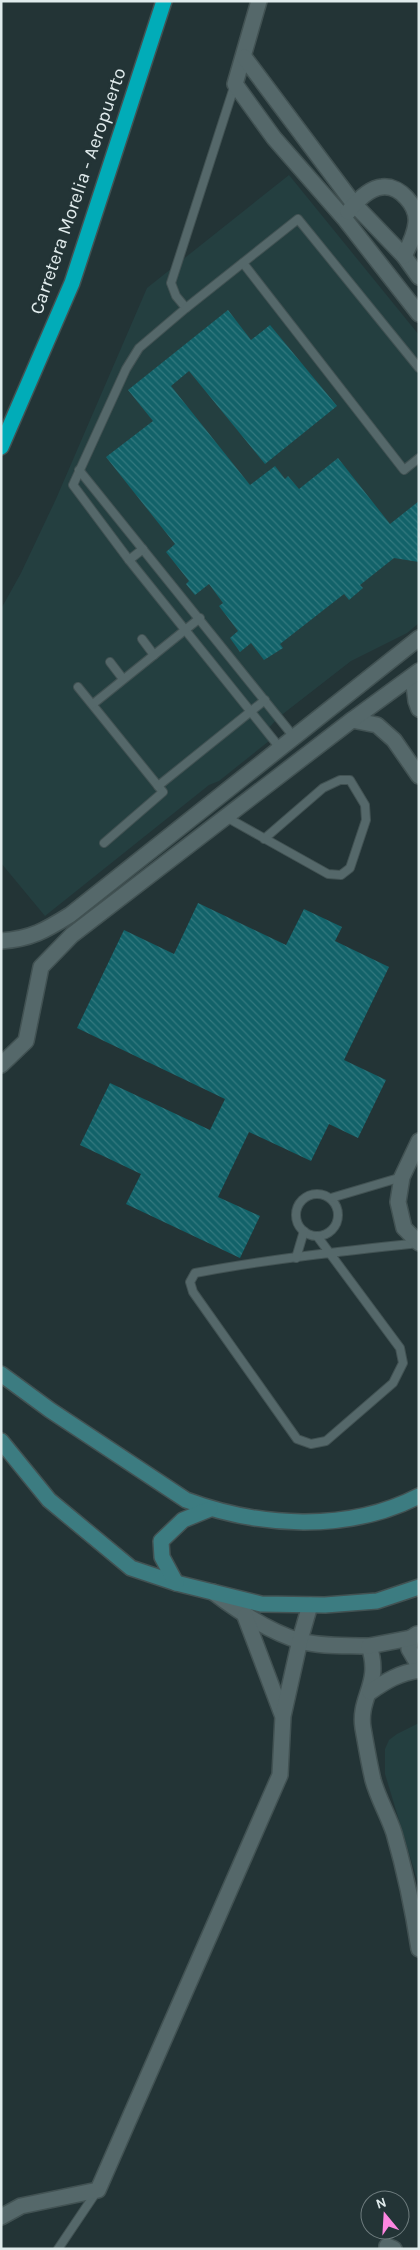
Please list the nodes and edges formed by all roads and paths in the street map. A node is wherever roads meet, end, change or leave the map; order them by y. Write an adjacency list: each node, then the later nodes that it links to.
1 (164, 1): 13 (highway, Carretera Morelia - Aeropuerto)
2 (259, 1): 3 (street)
3 (244, 58): 4 (street); 5 (street)
4 (235, 84): 6 (street); 10 (lane)
5 (354, 204): 6 (street); 7 (street); 7 (street)
6 (344, 218): 11 (street)
7 (404, 256): 9 (street)
8 (244, 263): 10 (lane); 12 (lane); 14 (lane)
9 (419, 277)
10 (186, 308): 15 (lane)
11 (419, 314)
12 (419, 368)
13 (1, 447)
14 (419, 458)
15 (79, 470): 16 (lane); 17 (lane)
16 (143, 549): 17 (lane); 18 (lane)
17 (129, 560): 19 (lane)
18 (200, 618): 19 (lane); 27 (lane)
19 (185, 629): 22 (lane); 30 (lane)
20 (419, 638): 32 (street)
21 (142, 639): 22 (lane)
22 (154, 655): 25 (lane)
23 (110, 662): 25 (lane)
24 (416, 674): 29 (street); 31 (street)
25 (124, 679): 28 (lane)
26 (78, 686): 28 (lane)
27 (265, 700): 30 (lane); 32 (lane)
28 (93, 704): 35 (lane)
29 (419, 709)
30 (251, 713): 33 (lane); 35 (lane)
31 (352, 720): 34 (street); 36 (street)
32 (294, 737): 33 (street)
33 (280, 748): 39 (street)
34 (419, 776)
35 (158, 786): 38 (lane)
36 (226, 817): 37 (lane); 40 (street)
37 (264, 839): 37 (lane)
38 (104, 843)
39 (1, 941)
40 (1, 1065)
41 (419, 1141): 42 (street)
42 (402, 1177): 43 (lane); 46 (street)
43 (331, 1198): 44 (lane); 45 (lane)
44 (304, 1231): 45 (lane); 48 (lane)
45 (317, 1236): 47 (lane)
46 (419, 1243): 47 (lane)
47 (331, 1253): 48 (lane); 48 (lane)
48 (296, 1258)
49 (1, 1374): 52 (street)
50 (1, 1441): 53 (street)
51 (419, 1496): 52 (street)
52 (210, 1509): 53 (street)
53 (176, 1583): 55 (street)
54 (419, 1587): 56 (street)
55 (213, 1592): 56 (street); 57 (street)
56 (310, 1605): 59 (street)
57 (245, 1616): 59 (street); 64 (street)
58 (415, 1636): 60 (street); 61 (street)
59 (300, 1640): 60 (street); 64 (street)
60 (369, 1646): 63 (street)
61 (419, 1666)
62 (419, 1670): 63 (street)
63 (370, 1692): 65 (street)
64 (282, 1716): 66 (street)
65 (419, 1949)
66 (98, 2190): 67 (street); 68 (lane)
67 (1, 2217)
68 (58, 2249)

